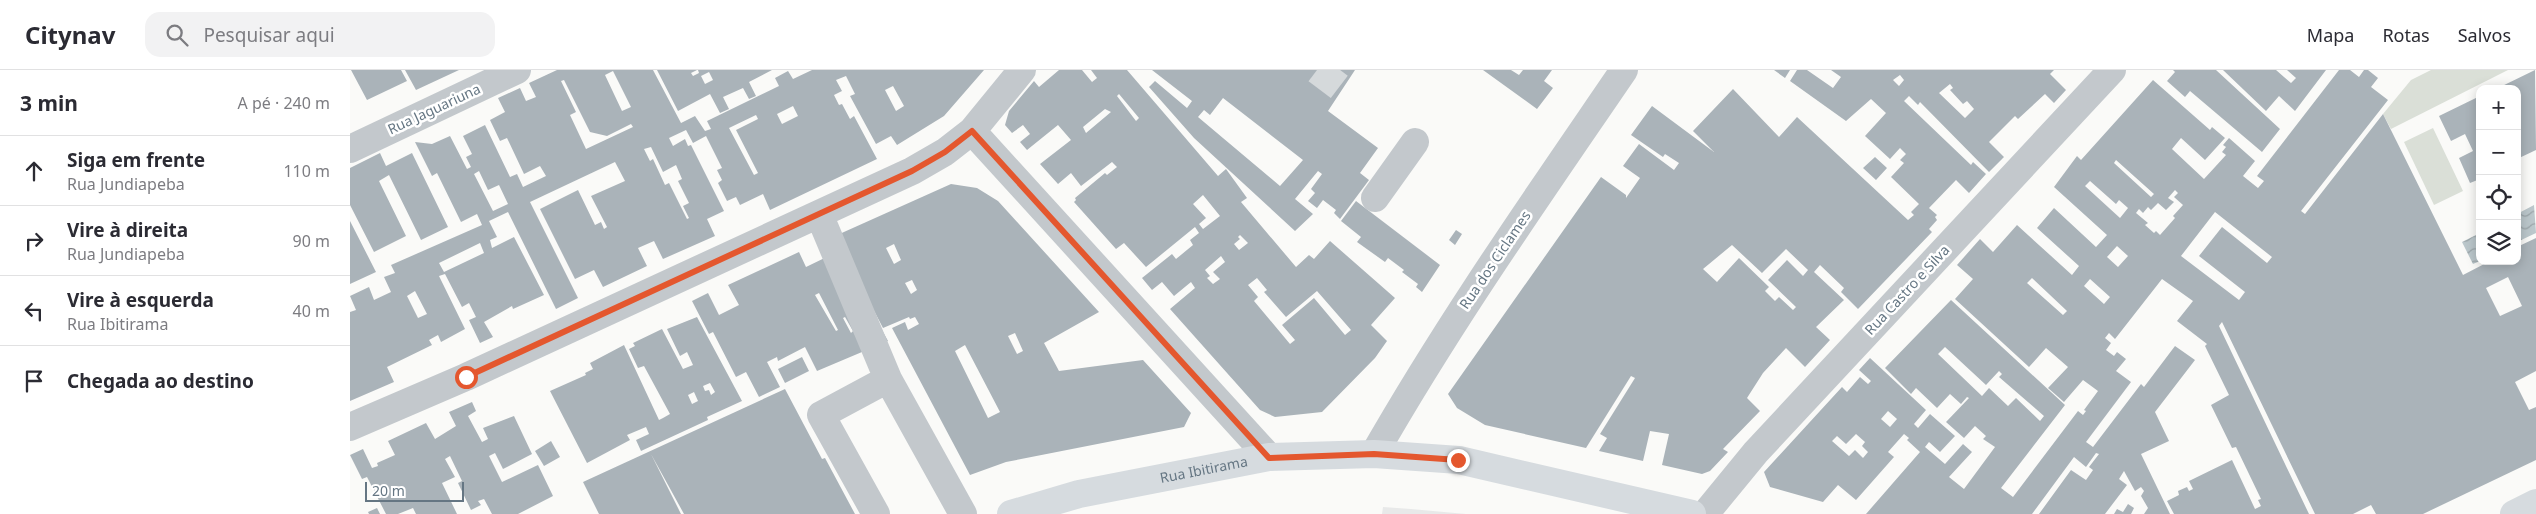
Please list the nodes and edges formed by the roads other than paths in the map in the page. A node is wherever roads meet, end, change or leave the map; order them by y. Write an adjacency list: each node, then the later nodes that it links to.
1 (517, 70): 7 (street, Rua Jaguariuna)
2 (1022, 70): 5 (street)
3 (1624, 70): 12 (street, Rua dos Ciclames)
4 (2112, 70): 19 (street, Rua Castro e Silva)
5 (972, 131): 9 (street); 13 (street)
6 (1415, 142): 8 (street)
7 (350, 149)
8 (1375, 198)
9 (819, 214): 10 (street); 11 (street)
10 (888, 379): 15 (street); 16 (street)
11 (350, 427)
12 (1374, 454): 13 (main road, Rua Ibitirama); 18 (main road, Rua Ibitirama)
13 (1269, 458): 17 (main road, Rua Ibitirama)
14 (2536, 503): 20 (main road)
15 (876, 514)
16 (964, 514)
17 (1012, 514)
18 (1692, 514)
19 (1705, 514)
20 (2514, 514)

